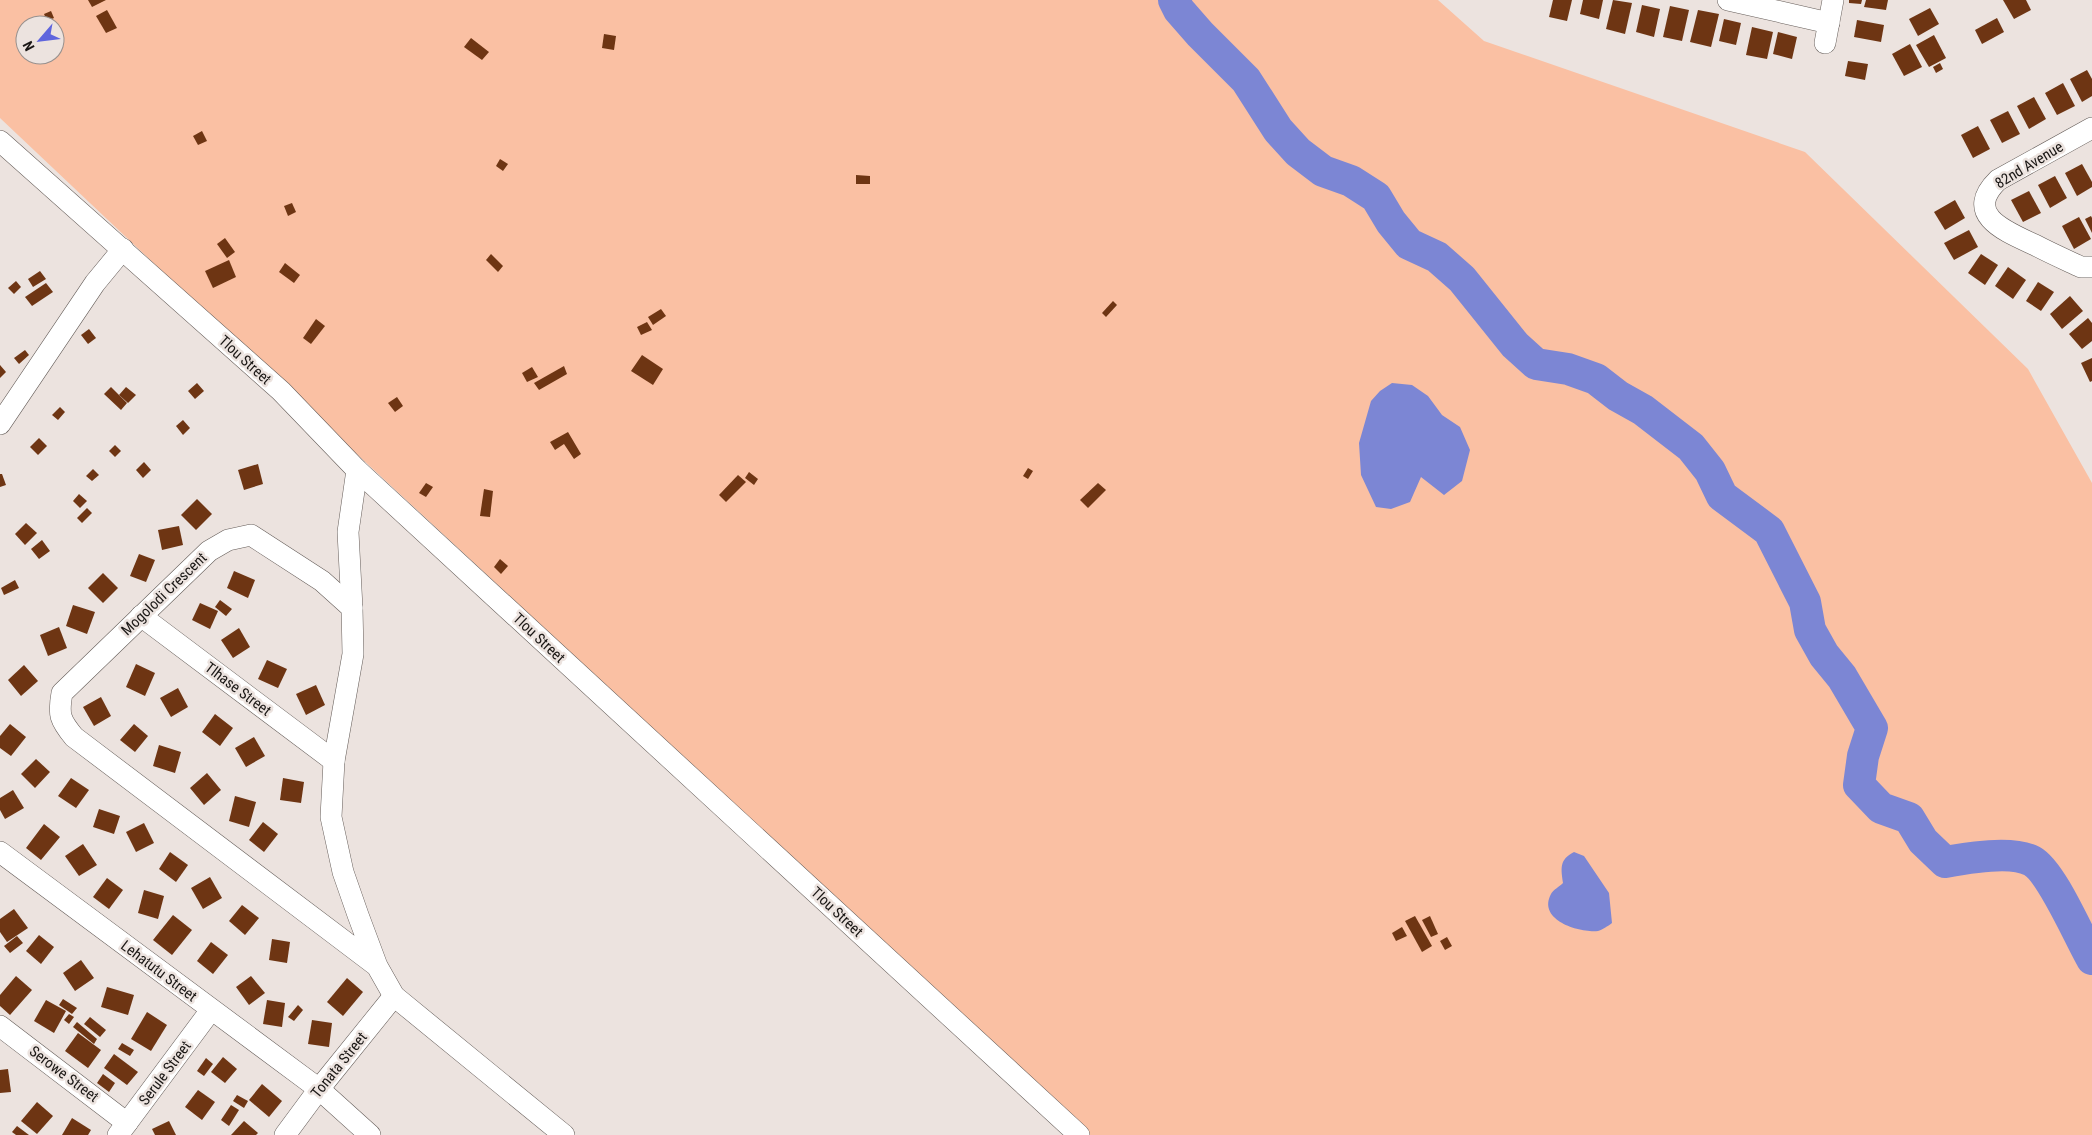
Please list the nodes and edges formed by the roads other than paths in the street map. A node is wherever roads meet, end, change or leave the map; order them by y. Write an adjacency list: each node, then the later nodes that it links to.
1 (1728, 0): 2 (street)
2 (1833, 0)
3 (2092, 128): 6 (street, 82nd Avenue)
4 (0, 141): 5 (street, Tlou Street)
5 (123, 250): 7 (street); 8 (street, Tlou Street)
6 (2092, 267)
7 (0, 424)
8 (357, 470): 9 (street); 22 (street, Tlou Street)
9 (352, 608): 10 (street, Mogolodi Crescent); 11 (street, Mogolodi Crescent)
10 (141, 616): 11 (street, Tlhase Street); 13 (street, Mogolodi Crescent)
11 (334, 761): 13 (street, Mogolodi Crescent)
12 (0, 852): 15 (street, Lehatutu Street)
13 (377, 966): 14 (street, Mogolodi Crescent)
14 (394, 996): 17 (street, Tonata Street); 21 (street)
15 (211, 1010): 17 (street, Lehatutu Street); 18 (street, Serule Street)
16 (0, 1026): 18 (street, Serowe Street)
17 (319, 1089): 19 (street, Tonata Street); 20 (street, Lehatutu Street)
18 (122, 1129)
19 (285, 1135)
20 (370, 1135)
21 (564, 1135)
22 (1079, 1135)

